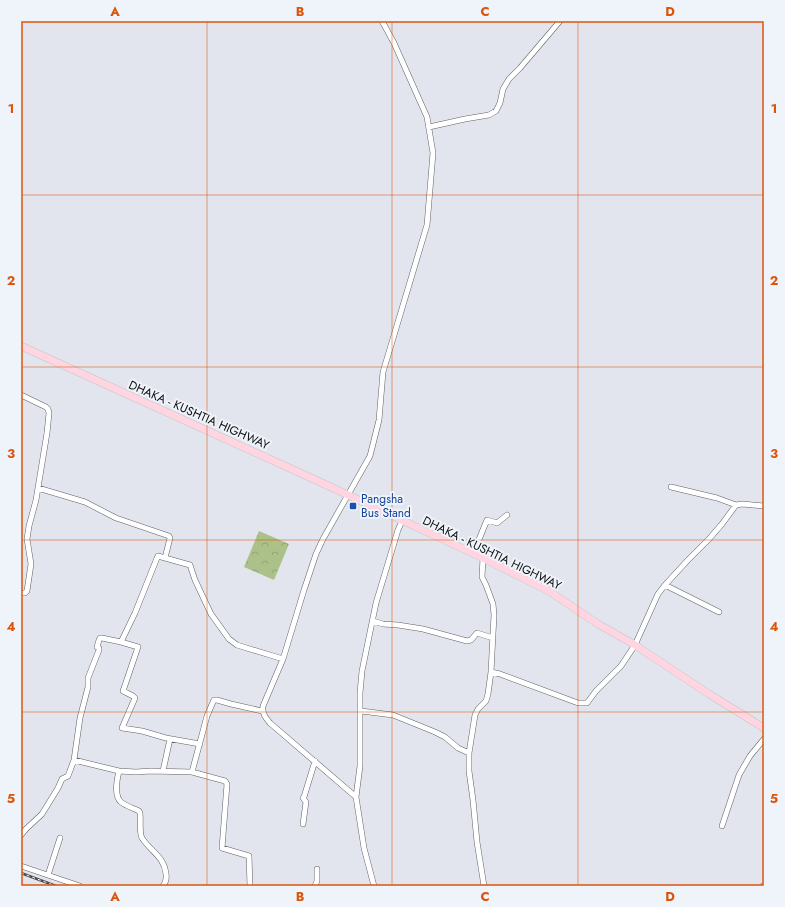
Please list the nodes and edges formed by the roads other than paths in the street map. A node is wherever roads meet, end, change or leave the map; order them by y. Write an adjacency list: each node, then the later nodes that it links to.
1 (382, 21): 3 (street)
2 (560, 21): 3 (street)
3 (429, 127): 8 (street)
4 (21, 346): 8 (main road, DHAKA - KUSHTIA HIGHWAY)
5 (21, 395): 7 (street)
6 (671, 487): 9 (street)
7 (38, 488): 14 (street); 17 (street)
8 (348, 495): 12 (main road, DHAKA - KUSHTIA HIGHWAY); 23 (street)
9 (736, 505): 10 (street); 16 (street)
10 (764, 506)
11 (507, 515): 13 (street)
12 (402, 521): 13 (main road, DHAKA - KUSHTIA HIGHWAY); 19 (street)
13 (473, 554): 15 (main road, DHAKA - KUSHTIA HIGHWAY)
14 (165, 558): 21 (street); 23 (street)
15 (483, 558): 20 (street); 22 (main road, DHAKA - KUSHTIA HIGHWAY)
16 (665, 585): 18 (street); 22 (street)
17 (21, 593)
18 (719, 612)
19 (373, 620): 20 (street); 26 (street)
20 (493, 638): 24 (street)
21 (121, 642): 28 (street); 32 (street)
22 (635, 646): 24 (street); 27 (main road, DHAKA - KUSHTIA HIGHWAY)
23 (283, 659): 25 (street)
24 (491, 672): 31 (street)
25 (262, 711): 30 (street); 33 (street)
26 (361, 711): 31 (street); 37 (street)
27 (764, 728)
28 (170, 739): 30 (street); 35 (street)
29 (764, 739): 39 (street)
30 (200, 744): 36 (street)
31 (469, 752): 50 (street)
32 (74, 760): 34 (street); 40 (street)
33 (315, 761): 37 (street); 38 (street)
34 (119, 771): 35 (street); 46 (street)
35 (163, 771): 36 (street)
36 (192, 772): 47 (street)
37 (356, 797): 49 (street)
38 (303, 824)
39 (722, 826)
40 (21, 835)
41 (60, 838): 44 (street)
42 (21, 866): 44 (street)
43 (317, 869): 48 (street)
44 (48, 875): 45 (street)
45 (80, 886)
46 (163, 886)
47 (250, 886)
48 (315, 886)
49 (374, 886)
50 (484, 886)

